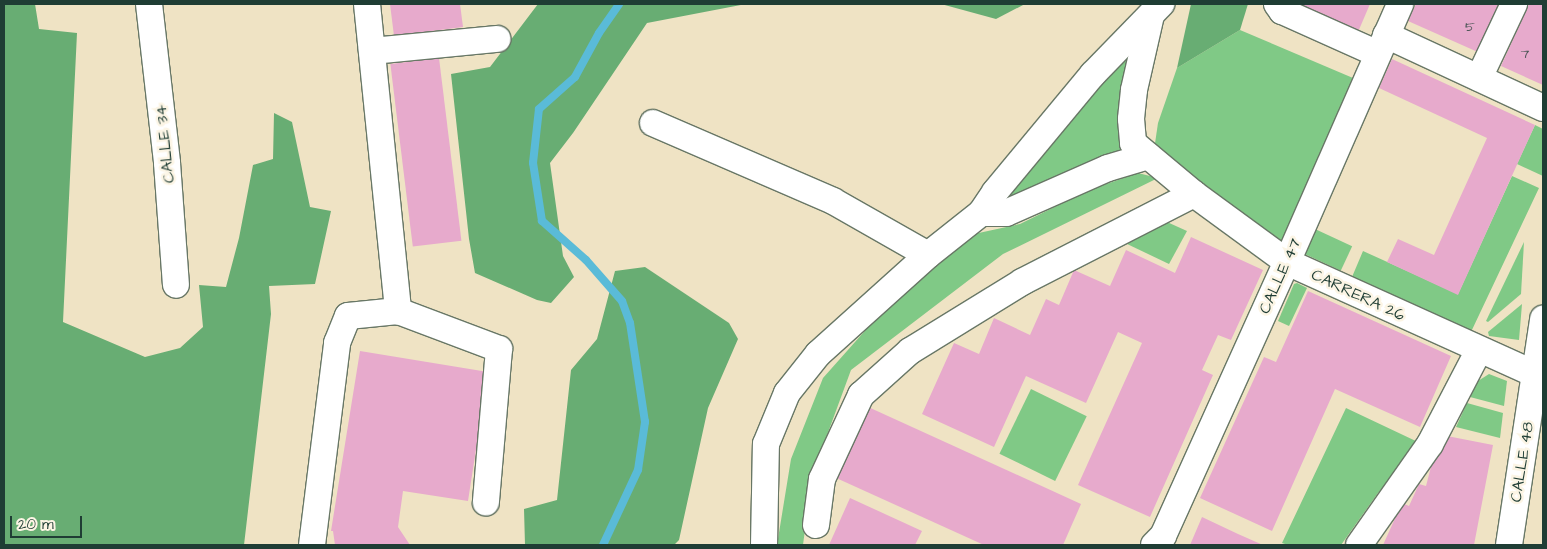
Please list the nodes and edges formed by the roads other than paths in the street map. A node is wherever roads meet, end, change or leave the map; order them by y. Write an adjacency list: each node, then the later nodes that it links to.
1 (149, 4): 18 (street, CALLE 34)
2 (367, 4): 9 (street)
3 (1277, 4): 8 (street)
4 (1400, 4): 8 (street, CALLE 47)
5 (1514, 4): 10 (street)
6 (1156, 9): 13 (street, CARRERA 26); 15 (street)
7 (496, 39): 9 (street)
8 (1382, 44): 10 (street); 17 (street, CALLE 47)
9 (372, 51): 19 (street)
10 (1479, 78): 11 (street)
11 (1543, 108)
12 (653, 123): 16 (street)
13 (1148, 156): 14 (street, CARRERA 26); 15 (street)
14 (1194, 194): 17 (street, CARRERA 26); 24 (street)
15 (981, 213): 16 (street)
16 (928, 255): 26 (street)
17 (1287, 262): 21 (street, CARRERA 26); 27 (street, CALLE 47)
18 (176, 285)
19 (398, 311): 23 (street); 25 (street)
20 (1543, 319): 22 (street, CALLE 48)
21 (1478, 350): 22 (street, CARRERA 26); 28 (street)
22 (1535, 374): 29 (street, CALLE 48)
23 (486, 502)
24 (816, 524)
25 (312, 545)
26 (764, 545)
27 (1154, 545)
28 (1359, 545)
29 (1509, 545)

